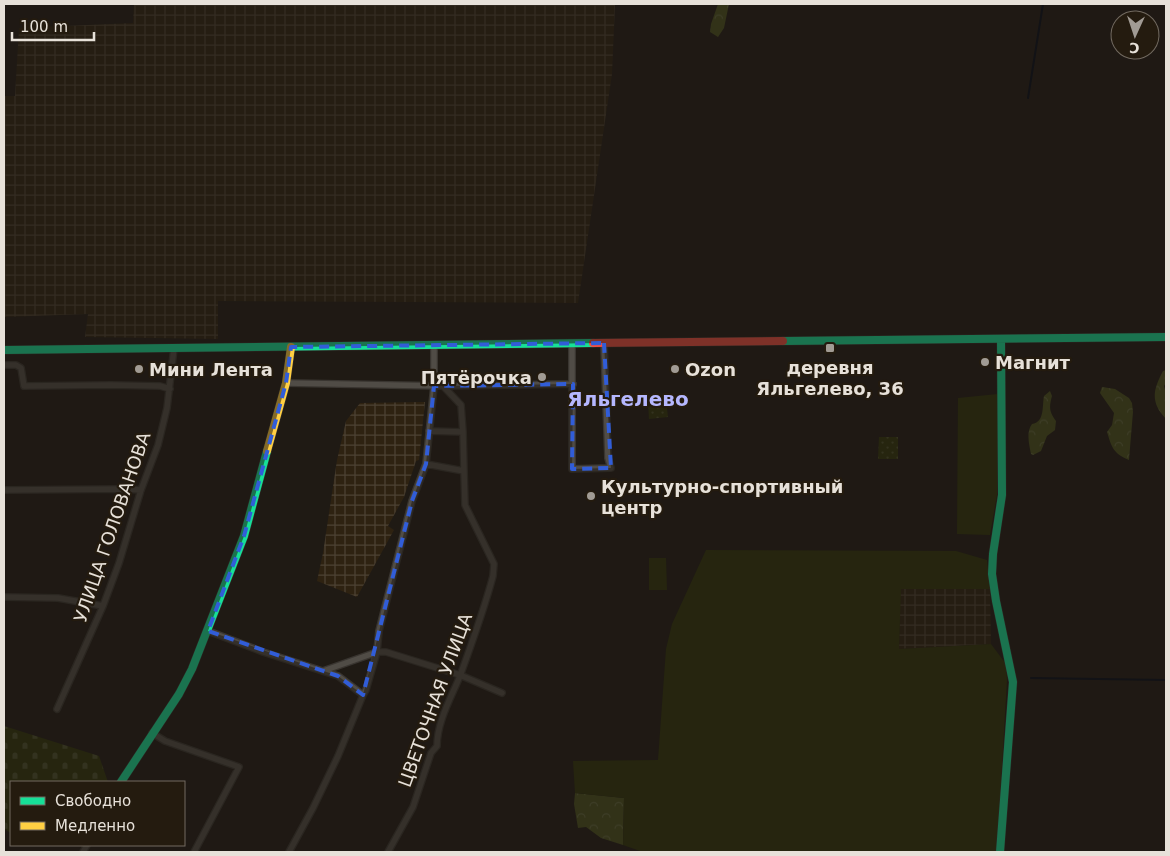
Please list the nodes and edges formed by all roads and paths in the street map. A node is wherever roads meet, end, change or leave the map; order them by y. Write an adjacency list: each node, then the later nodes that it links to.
1 (1166, 338): 2 (main road)
2 (1001, 339): 3 (main road); 35 (main road)
3 (604, 343): 4 (main road); 11 (street)
4 (572, 344): 5 (main road); 11 (street)
5 (434, 346): 6 (main road); 12 (street)
6 (291, 347): 7 (main road); 10 (main road)
7 (174, 348): 8 (main road); 14 (street, УЛИЦА ГОЛОВАНОВА)
8 (4, 350)
9 (4, 365): 14 (street)
10 (286, 383): 12 (street); 23 (main road)
11 (573, 384): 13 (street)
12 (434, 386): 13 (street); 15 (street)
13 (443, 386): 16 (street, ЦВЕТОЧНАЯ УЛИЦА)
14 (170, 389): 20 (street, УЛИЦА ГОЛОВАНОВА)
15 (429, 431): 16 (street); 17 (street)
16 (463, 432): 18 (street, ЦВЕТОЧНАЯ УЛИЦА)
17 (426, 464): 18 (street); 24 (street)
18 (464, 471): 26 (street, ЦВЕТОЧНАЯ УЛИЦА)
19 (4, 490): 20 (street)
20 (141, 490): 22 (street, УЛИЦА ГОЛОВАНОВА)
21 (4, 598): 22 (street)
22 (103, 606): 29 (street, УЛИЦА ГОЛОВАНОВА)
23 (208, 631): 25 (street); 30 (main road)
24 (377, 652): 25 (street); 26 (street); 28 (street)
25 (323, 671): 28 (street)
26 (460, 675): 27 (street); 34 (street, ЦВЕТОЧНАЯ УЛИЦА)
27 (502, 693)
28 (363, 695): 33 (street)
29 (57, 709)
30 (152, 732): 31 (main road); 32 (street)
31 (122, 781)
32 (194, 852)
33 (289, 852)
34 (388, 852)
35 (1000, 852)

